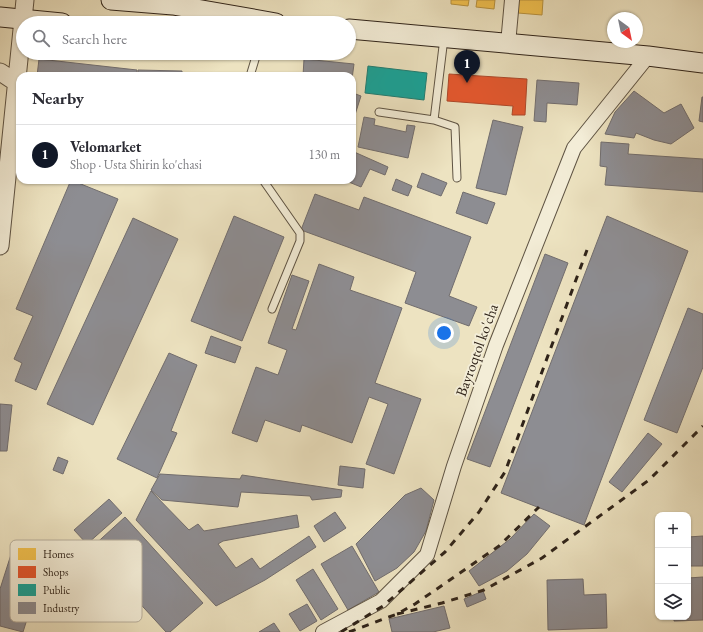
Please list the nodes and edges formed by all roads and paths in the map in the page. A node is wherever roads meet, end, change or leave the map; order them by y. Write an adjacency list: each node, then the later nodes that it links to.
1 (25, 0): 4 (street)
2 (111, 0): 5 (main road)
3 (512, 0): 10 (street)
4 (23, 16)
5 (230, 16)
6 (0, 17): 7 (main road)
7 (16, 18)
8 (356, 30): 9 (main road)
9 (444, 38): 10 (main road); 21 (lane)
10 (508, 44): 11 (main road)
11 (648, 56): 14 (main road); 26 (street, Bayroqtol ko'cha)
12 (19, 60): 16 (street)
13 (255, 60): 17 (lane)
14 (703, 63)
15 (0, 72): 18 (street)
16 (18, 72)
17 (251, 72)
18 (16, 82)
19 (16, 93): 24 (street)
20 (379, 112): 21 (lane)
21 (434, 120): 22 (lane)
22 (457, 178)
23 (266, 184): 25 (lane)
24 (0, 246)
25 (272, 309)
26 (324, 632)

